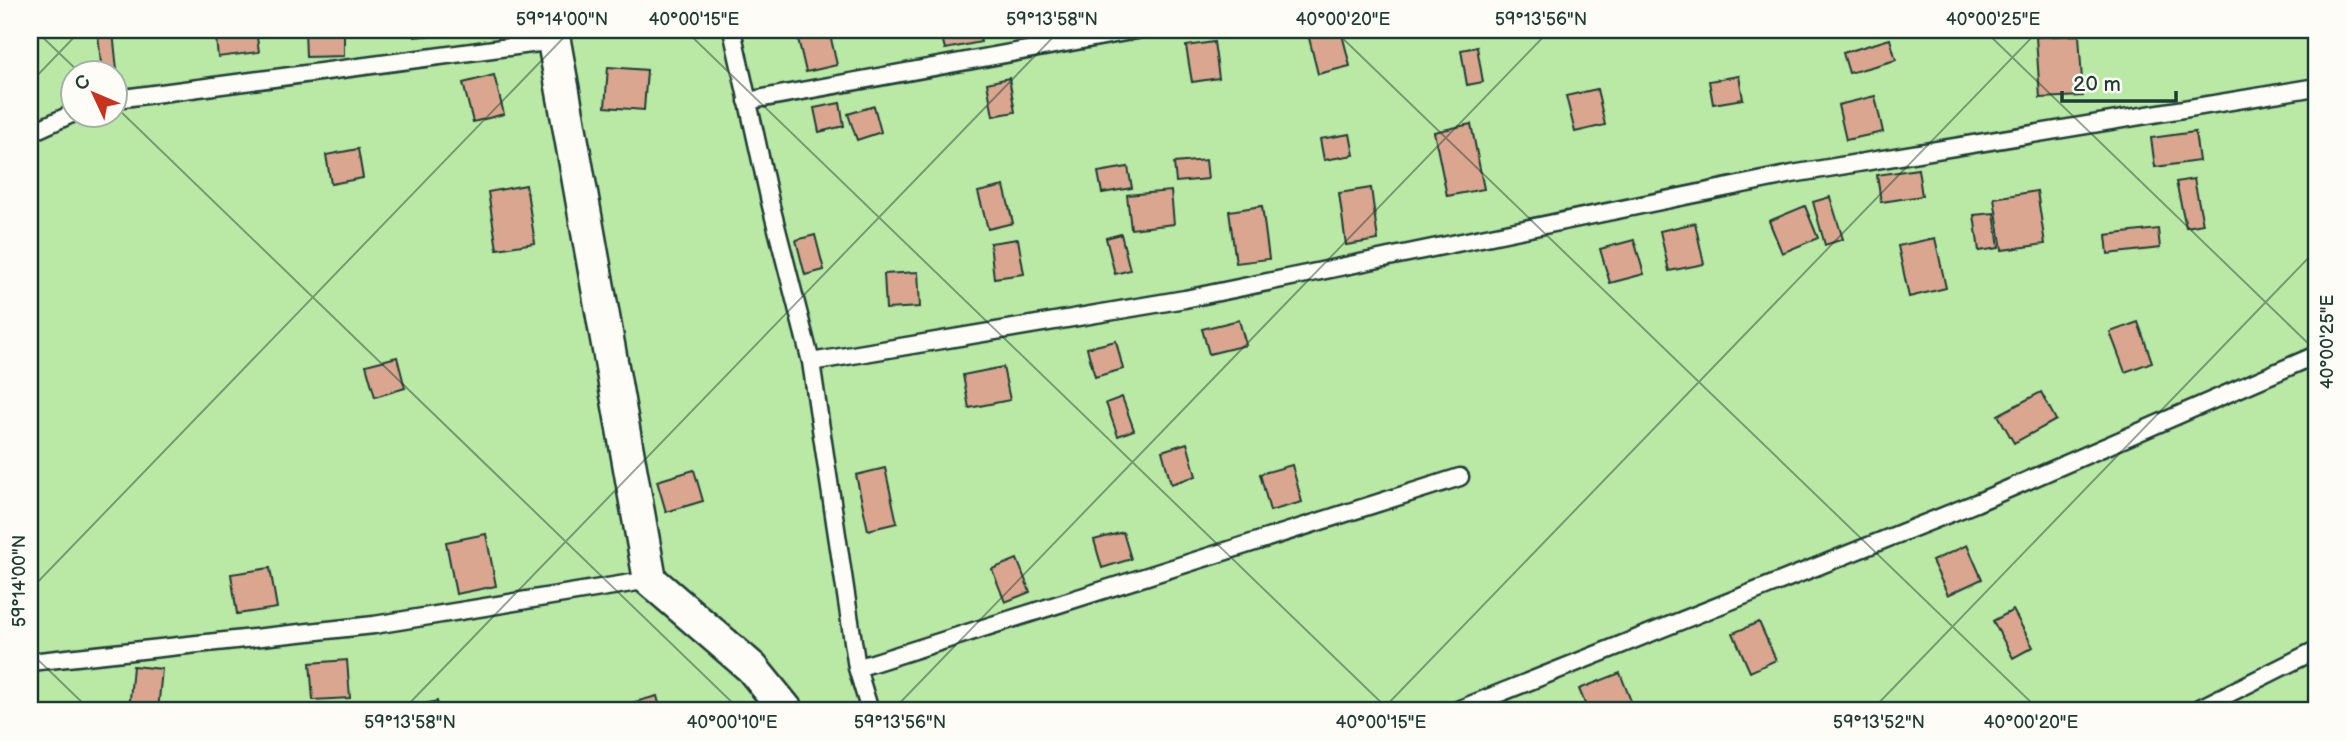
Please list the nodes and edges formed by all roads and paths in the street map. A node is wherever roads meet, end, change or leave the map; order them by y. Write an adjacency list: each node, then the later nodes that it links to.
1 (732, 30): 6 (lane)
2 (1137, 30): 6 (lane)
3 (553, 35): 5 (lane); 12 (street)
4 (2316, 87): 10 (lane)
5 (130, 97)
6 (747, 102): 10 (lane)
7 (60, 119): 8 (lane)
8 (30, 132)
9 (2316, 355): 18 (lane)
10 (811, 362): 15 (lane)
11 (1460, 477): 15 (lane)
12 (650, 580): 14 (lane); 16 (street)
13 (2316, 650): 19 (lane)
14 (30, 662)
15 (857, 668): 17 (lane)
16 (787, 711)
17 (870, 711)
18 (1455, 711)
19 (2194, 711)

